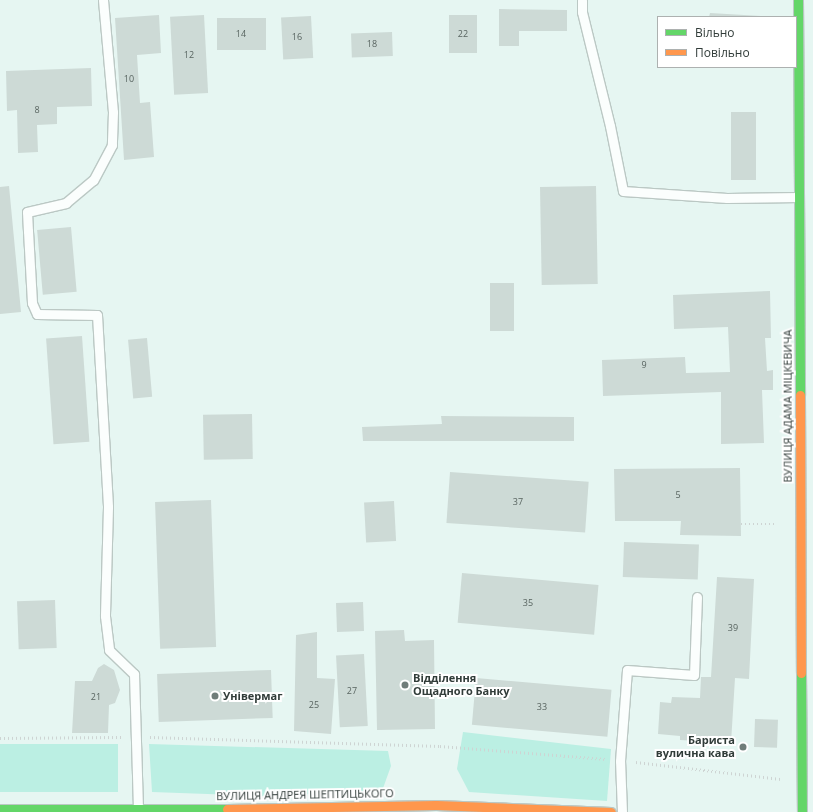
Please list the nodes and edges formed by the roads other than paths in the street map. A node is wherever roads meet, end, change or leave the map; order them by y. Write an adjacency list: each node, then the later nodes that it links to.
1 (103, 0): 8 (lane)
2 (582, 0): 4 (lane)
3 (798, 0): 4 (street, ВУЛИЦЯ АДАМА МІЦКЕВИЧА)
4 (799, 197): 6 (street, ВУЛИЦЯ АДАМА МІЦКЕВИЧА)
5 (813, 544): 6 (lane)
6 (800, 545): 13 (street, ВУЛИЦЯ АДАМА МІЦКЕВИЧА)
7 (697, 597): 12 (lane)
8 (138, 808): 9 (street, ВУЛИЦЯ АНДРЕЯ ШЕПТИЦЬКОГО); 10 (street, ВУЛИЦЯ АНДРЕЯ ШЕПТИЦЬКОГО)
9 (0, 809)
10 (292, 810): 11 (street, ВУЛИЦЯ АНДРЕЯ ШЕПТИЦЬКОГО)
11 (611, 812)
12 (622, 812)
13 (802, 812)

